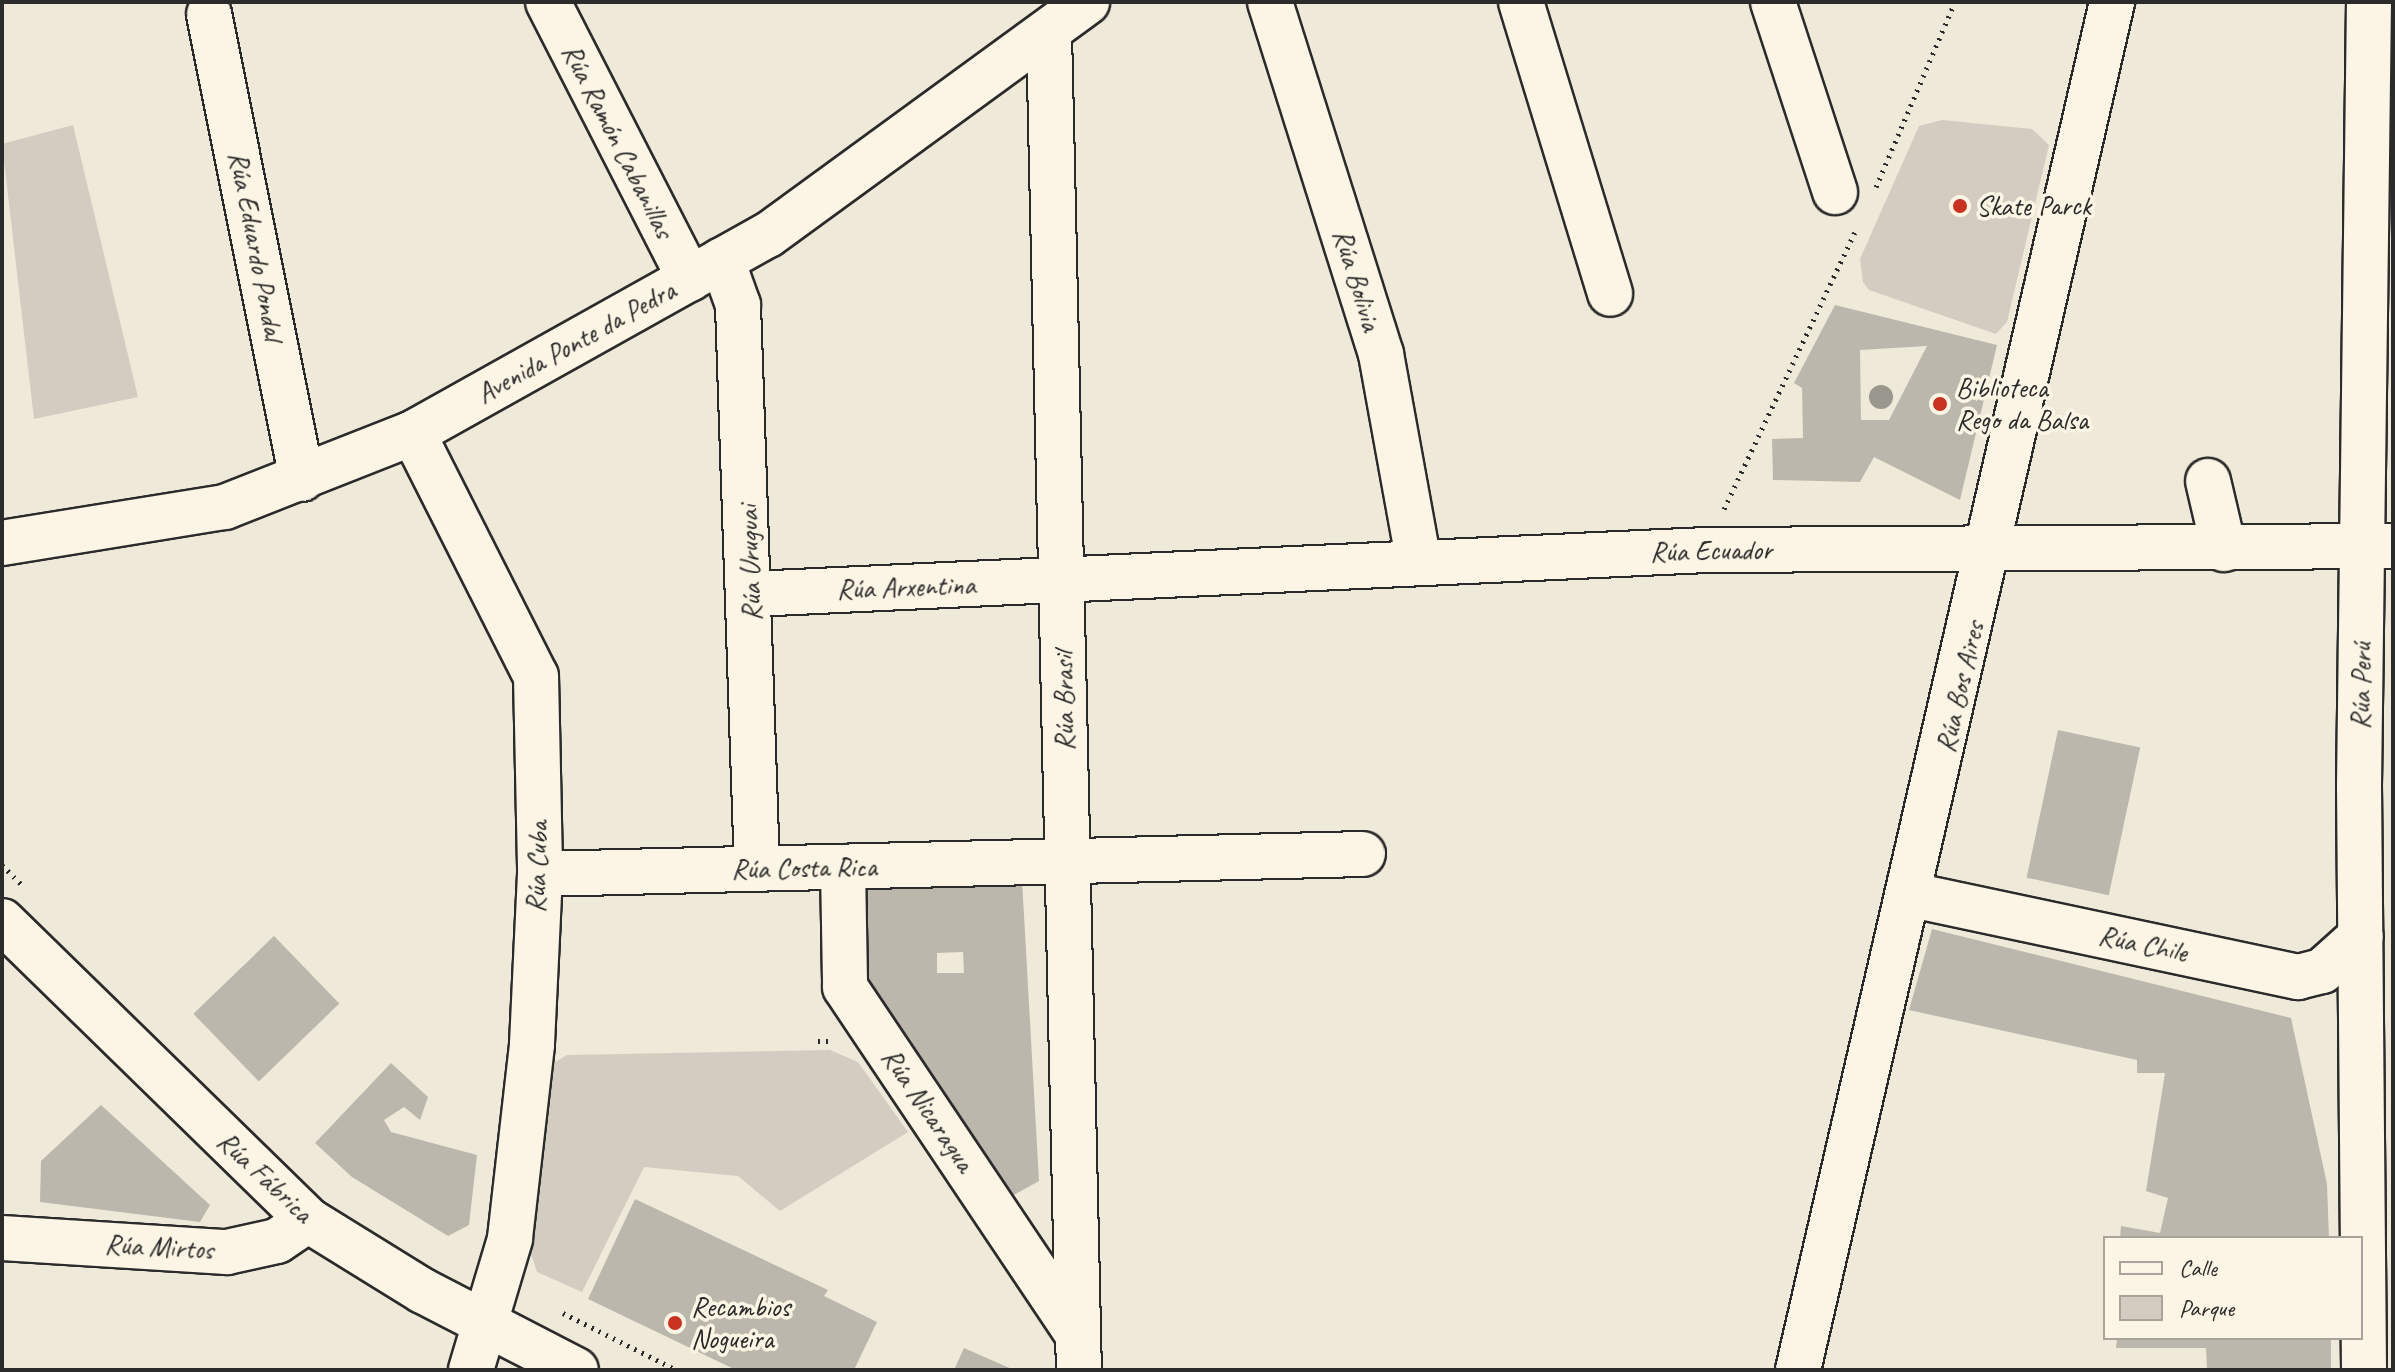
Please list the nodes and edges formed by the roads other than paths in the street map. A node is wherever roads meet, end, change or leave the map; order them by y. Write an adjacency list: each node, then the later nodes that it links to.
1 (548, 2): 10 (street, Rúa Ramón Cabanillas)
2 (1270, 2): 20 (street, Rúa Bolivia)
3 (1521, 2): 11 (street)
4 (1773, 2): 9 (street)
5 (2112, 2): 19 (street, Rúa Bos Aires)
6 (2369, 2): 12 (street, Rúa Perú)
7 (207, 6): 14 (street, Rúa Eduardo Pondal)
8 (1064, 13): 10 (street, Avenida Ponte da Pedra); 21 (street, Rúa Brasil)
9 (1856, 203)
10 (706, 269): 13 (street, Avenida Ponte da Pedra); 22 (street, Rúa Uruguai)
11 (1610, 294)
12 (2379, 333): 17 (street, Rúa Perú)
13 (413, 433): 14 (street, Avenida Ponte da Pedra); 28 (street, Rúa Cuba)
14 (302, 479): 16 (street, Avenida Ponte da Pedra)
15 (2208, 481): 18 (street)
16 (2, 543)
17 (2378, 547): 18 (street, Rúa Ecuador); 23 (street, Rúa Perú)
18 (2224, 549): 19 (street, Rúa Ecuador)
19 (1992, 551): 20 (street, Rúa Ecuador); 29 (street, Rúa Bos Aires)
20 (1419, 563): 21 (street, Rúa Ecuador)
21 (1061, 580): 22 (street, Rúa Arxentina); 25 (street, Rúa Brasil)
22 (752, 594): 27 (street, Rúa Uruguai)
23 (2376, 786): 31 (street, Rúa Perú)
24 (1363, 854): 25 (street, Rúa Costa Rica)
25 (1068, 860): 26 (street, Rúa Costa Rica); 36 (street, Rúa Brasil)
26 (843, 867): 27 (street, Rúa Costa Rica); 36 (street, Rúa Nicaragua)
27 (757, 869): 28 (street, Rúa Costa Rica)
28 (540, 874): 35 (street, Rúa Cuba)
29 (1912, 895): 31 (street, Rúa Chile); 39 (street, Rúa Bos Aires)
30 (2, 921): 33 (street, Rúa Fábrica)
31 (2361, 936): 32 (street, Rúa Perú)
32 (2378, 1066): 40 (street, Rúa Perú)
33 (308, 1220): 34 (street, Rúa Mirtos); 35 (street, Rúa Fábrica)
34 (2, 1238)
35 (487, 1325): 37 (street, Rúa Cuba); 38 (street, Rúa Fábrica)
36 (1078, 1352)
37 (471, 1370)
38 (576, 1370)
39 (1798, 1370)
40 (2364, 1370)

